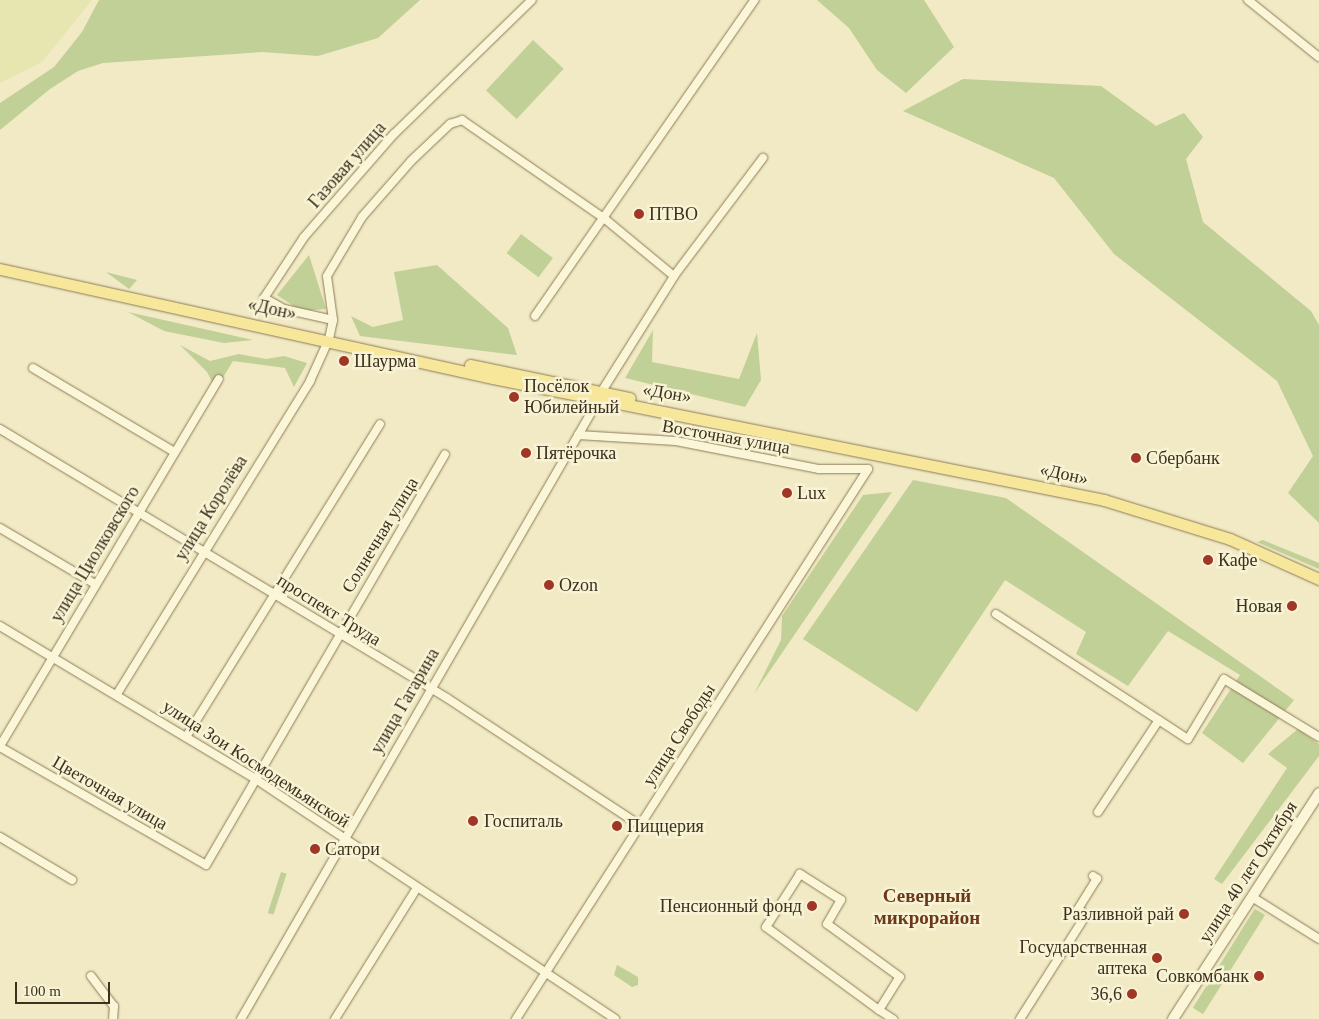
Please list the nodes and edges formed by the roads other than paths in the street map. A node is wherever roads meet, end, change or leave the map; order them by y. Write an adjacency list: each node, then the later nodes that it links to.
1 (532, 0): 10 (street, Газовая улица)
2 (755, 0): 6 (street)
3 (1248, 0): 4 (street)
4 (1319, 57)
5 (763, 158): 8 (street, улица Гагарина)
6 (605, 219): 8 (street); 9 (street); 10 (street)
7 (0, 269): 11 (main road, «Дон»)
8 (674, 276): 14 (street, улица Гагарина)
9 (535, 316)
10 (332, 320): 11 (street)
11 (329, 339): 14 (main road, «Дон»); 23 (street, улица Королёва)
12 (33, 368): 18 (street)
13 (219, 379): 18 (street, улица Циолковского)
14 (601, 395): 17 (street, улица Гагарина); 24 (main road, «Дон»)
15 (380, 424): 26 (street)
16 (0, 429): 21 (street, проспект Труда)
17 (578, 435): 20 (street, Восточная улица); 31 (street, улица Гагарина)
18 (173, 451): 21 (street, улица Циолковского)
19 (445, 455): 29 (street, Солнечная улица)
20 (868, 469): 40 (street, улица Свободы)
21 (138, 513): 23 (street, проспект Труда); 25 (street, улица Циолковского)
22 (0, 528): 25 (street)
23 (202, 549): 26 (street, проспект Труда); 32 (street, улица Королёва)
24 (1319, 579)
25 (95, 584): 30 (street, улица Циолковского)
26 (276, 595): 29 (street, проспект Труда); 34 (street)
27 (996, 614): 33 (street)
28 (0, 626): 30 (street, улица Зои Космодемьянской)
29 (339, 634): 31 (street, проспект Труда); 37 (street, Солнечная улица)
30 (51, 656): 32 (street, улица Зои Космодемьянской); 36 (street, улица Циолковского)
31 (429, 689): 40 (street, проспект Труда); 42 (street, улица Гагарина)
32 (117, 694): 34 (street, улица Зои Космодемьянской)
33 (1159, 720): 35 (street); 39 (street)
34 (186, 737): 37 (street, улица Зои Космодемьянской)
35 (1319, 737)
36 (0, 747): 43 (street, Цветочная улица)
37 (254, 778): 42 (street, улица Зои Космодемьянской); 43 (street, Солнечная улица)
38 (1319, 793): 47 (street, улица 40 лет Октября)
39 (1098, 812)
40 (638, 824): 49 (street, улица Свободы)
41 (0, 836): 45 (street)
42 (343, 838): 46 (street, улица Зои Космодемьянской); 53 (street, улица Гагарина)
43 (206, 865)
44 (1092, 876): 58 (street)
45 (72, 880)
46 (418, 888): 49 (street, улица Зои Космодемьянской); 54 (street)
47 (1252, 897): 48 (street); 59 (street, улица 40 лет Октября)
48 (1319, 939)
49 (544, 974): 55 (street, улица Свободы); 56 (street, улица Зои Космодемьянской)
50 (91, 976): 52 (street)
51 (880, 1010): 51 (street); 57 (street)
52 (113, 1019)
53 (241, 1019)
54 (335, 1019)
55 (516, 1019)
56 (615, 1019)
57 (893, 1019)
58 (1020, 1019)
59 (1173, 1019)

